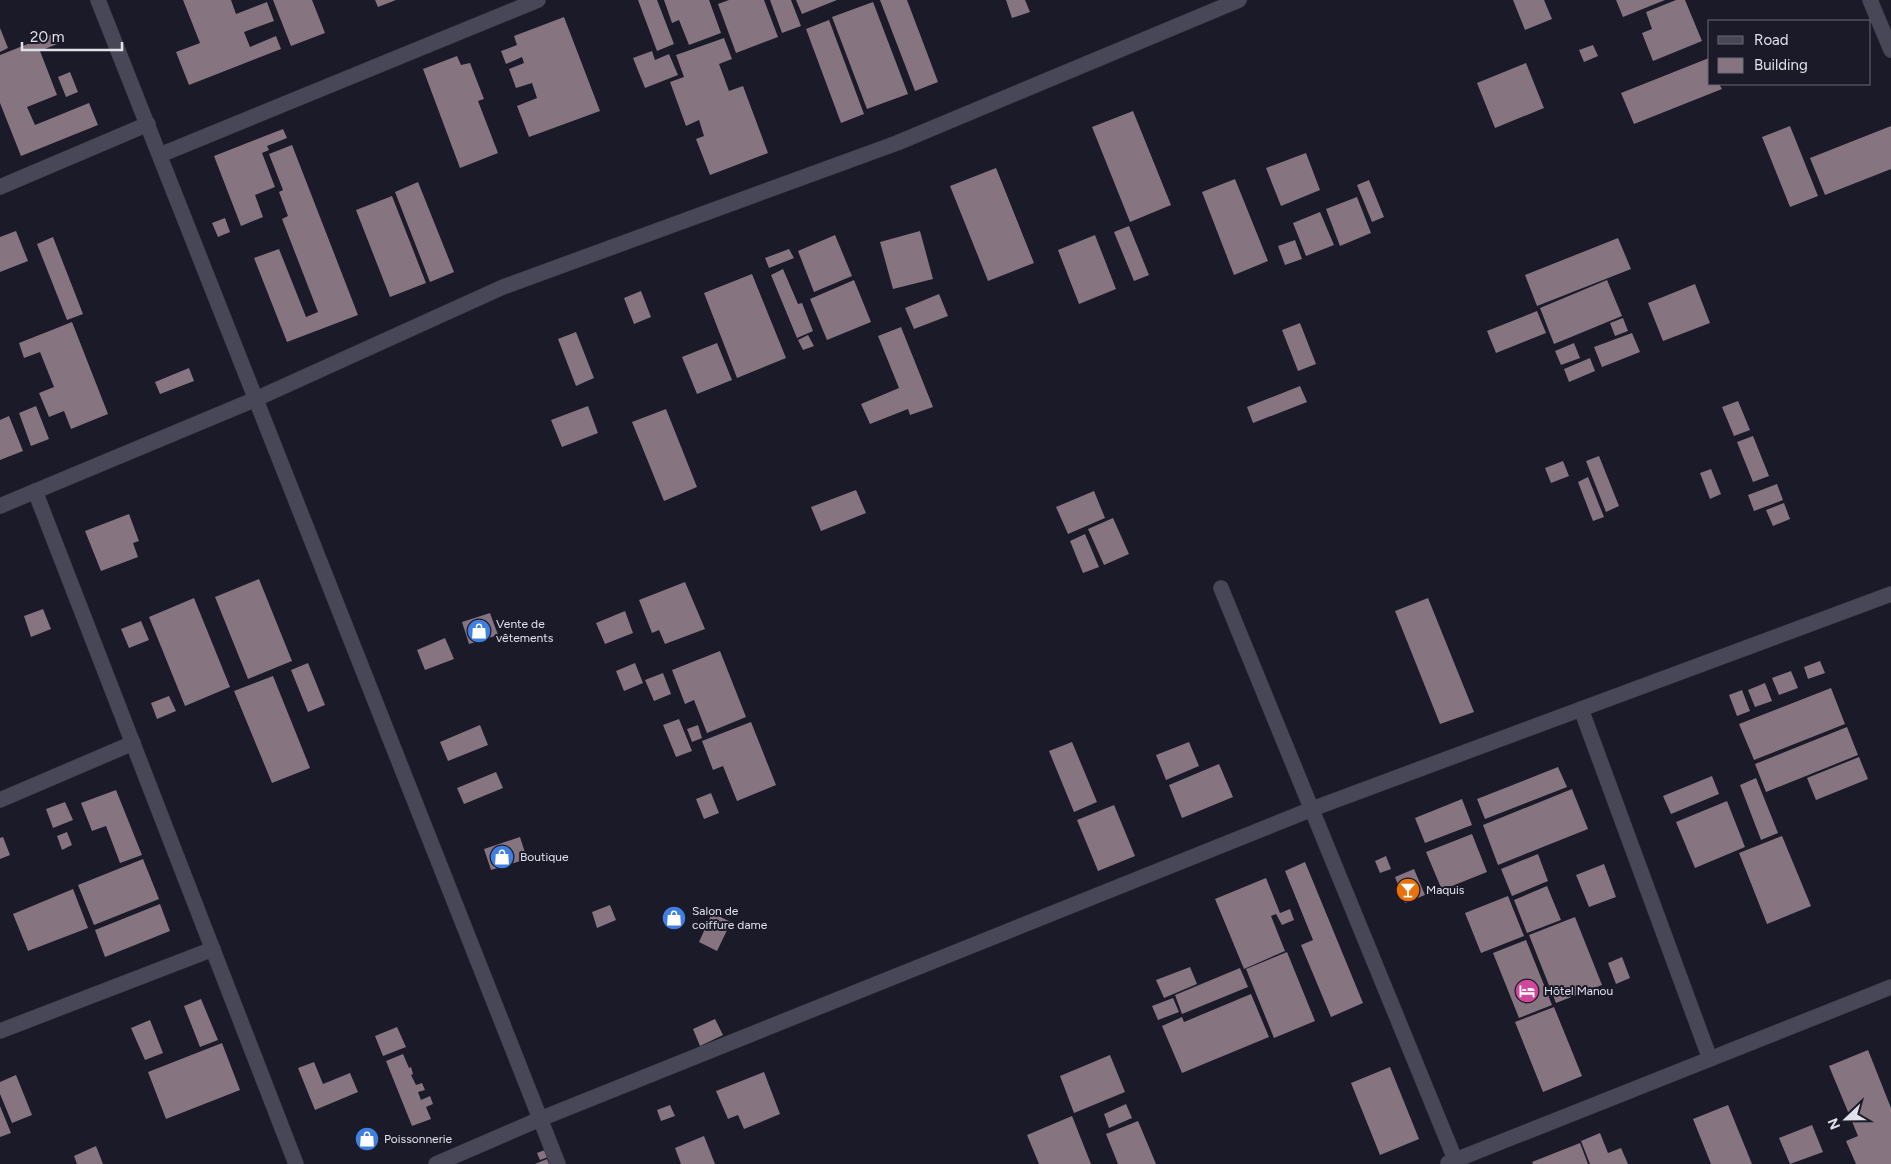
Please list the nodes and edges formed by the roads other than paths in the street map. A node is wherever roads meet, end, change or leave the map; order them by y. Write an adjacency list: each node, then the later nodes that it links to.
1 (98, 0): 6 (street)
2 (538, 0): 7 (street)
3 (1239, 0): 9 (street)
4 (1870, 0): 5 (street)
5 (1891, 50)
6 (148, 124): 7 (street); 8 (street)
7 (160, 155): 9 (street)
8 (0, 187)
9 (256, 399): 10 (street); 22 (street)
10 (35, 491): 11 (street); 15 (street)
11 (0, 506)
12 (1221, 588): 17 (street)
13 (1891, 594): 14 (street)
14 (1581, 709): 17 (street); 21 (street)
15 (133, 743): 16 (street); 18 (street)
16 (0, 800)
17 (1312, 809): 22 (street); 23 (street)
18 (213, 949): 20 (street); 24 (street)
19 (1891, 987): 21 (street)
20 (0, 1031)
21 (1710, 1059): 23 (street)
22 (540, 1120): 25 (street); 26 (street)
23 (1453, 1163)
24 (296, 1164)
25 (436, 1164)
26 (558, 1164)

